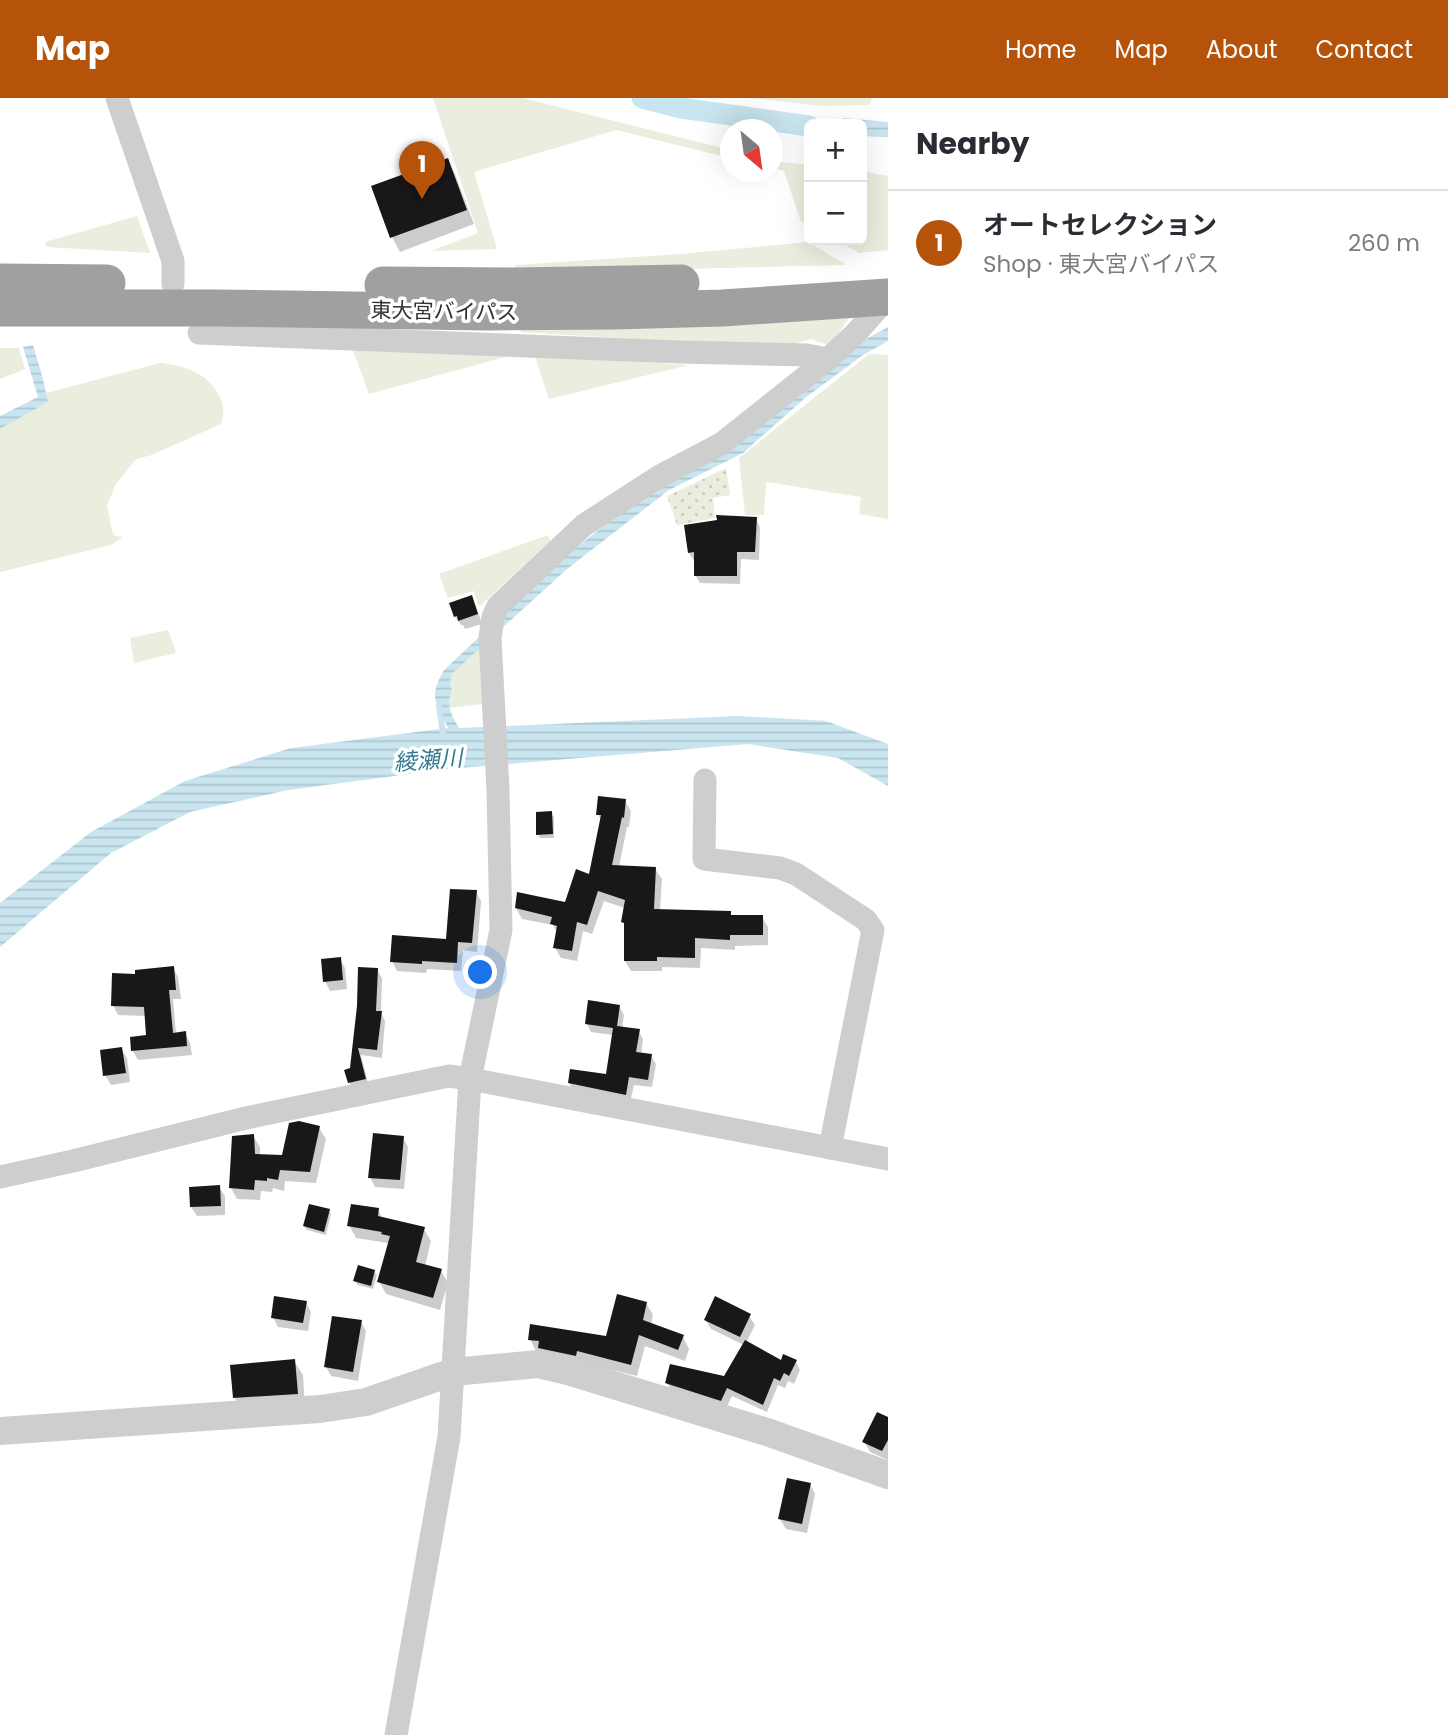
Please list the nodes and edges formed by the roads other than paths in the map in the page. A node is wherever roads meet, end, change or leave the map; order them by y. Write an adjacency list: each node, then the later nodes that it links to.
1 (117, 98): 4 (street)
2 (888, 274): 5 (highway, 東大宮バイパス)
3 (0, 282): 4 (highway, 東大宮バイパス)
4 (173, 284): 5 (highway, 東大宮バイパス)
5 (833, 289): 6 (highway, 東大宮バイパス); 7 (highway, 東大宮バイパス)
6 (888, 297): 9 (street)
7 (0, 308)
8 (199, 333): 9 (street)
9 (828, 359): 11 (street)
10 (705, 780): 12 (street)
11 (470, 1079): 12 (street); 14 (street); 15 (street)
12 (830, 1148): 13 (street)
13 (888, 1159)
14 (0, 1177)
15 (453, 1372): 16 (street); 17 (street); 18 (street)
16 (0, 1431)
17 (888, 1475)
18 (396, 1735)

